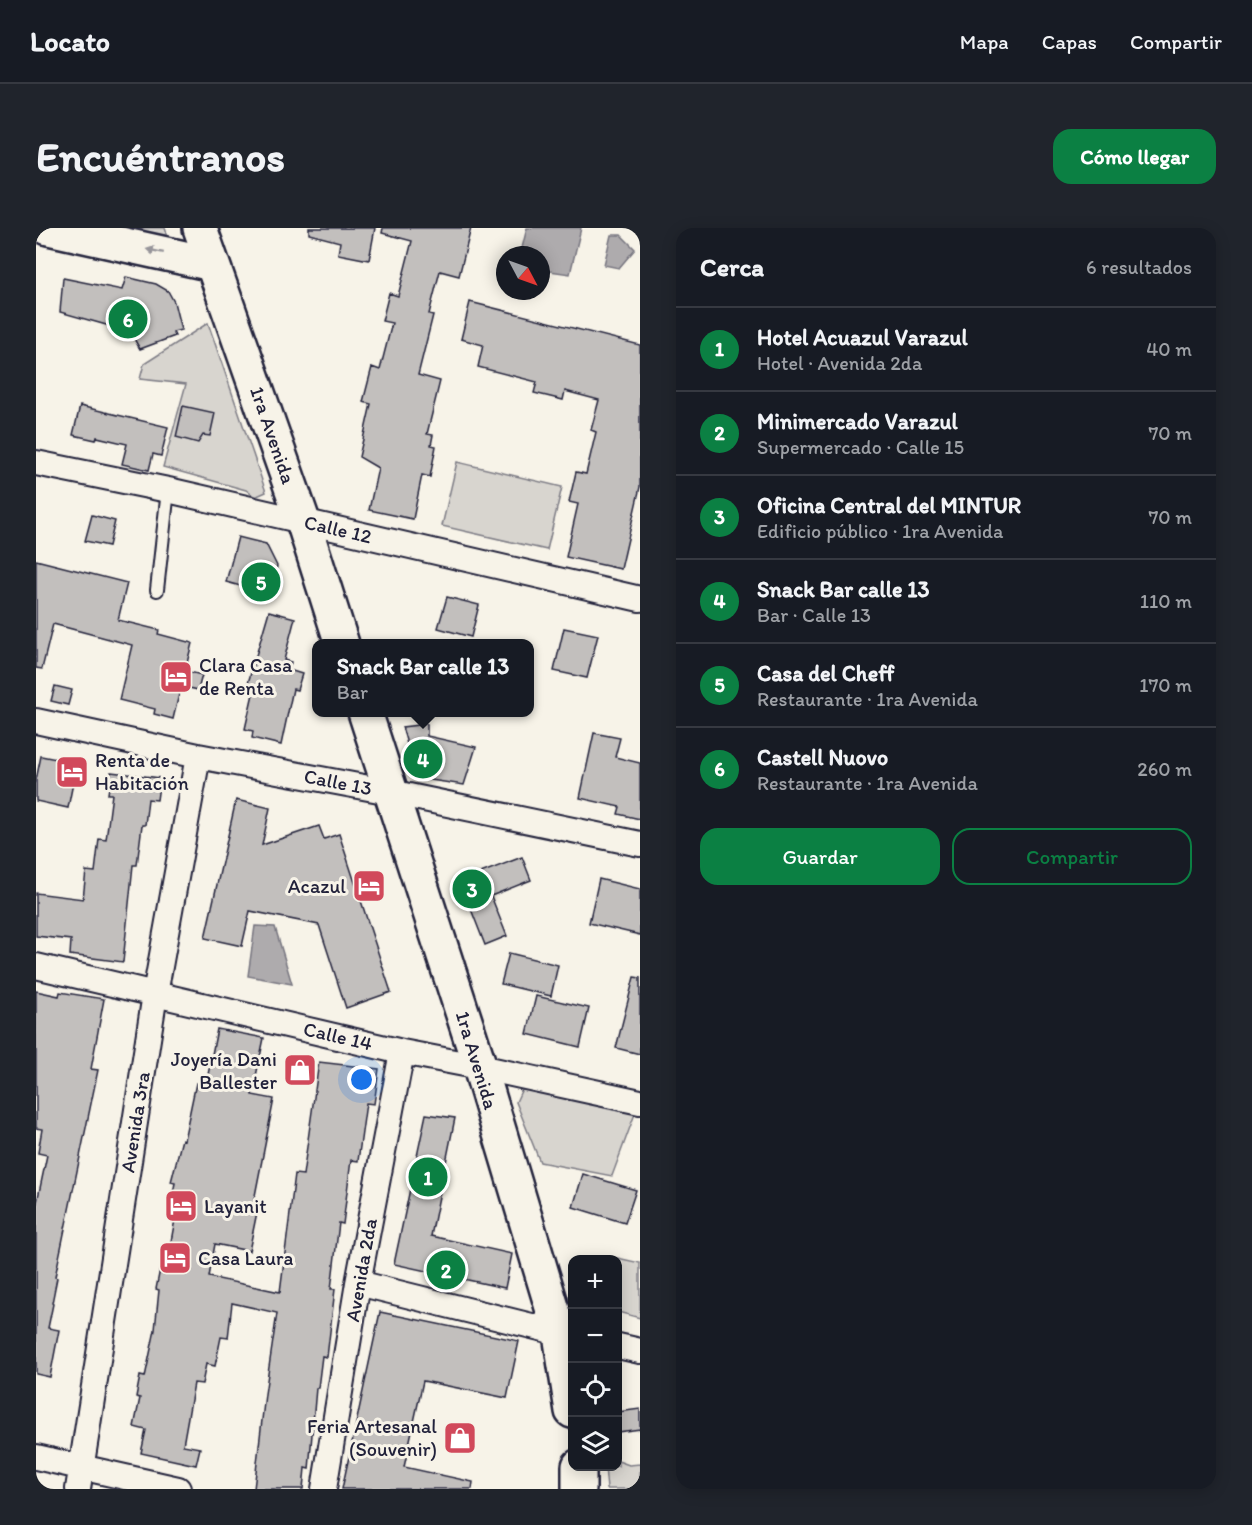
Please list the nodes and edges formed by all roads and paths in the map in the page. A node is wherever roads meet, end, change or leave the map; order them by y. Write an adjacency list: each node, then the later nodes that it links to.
1 (48, 228): 3 (main road, one-way to 1)
2 (200, 228): 3 (main road, 1ra Avenida)
3 (212, 264): 6 (main road, 1ra Avenida)
4 (36, 463): 5 (street, Calle 12)
5 (168, 490): 6 (street, Calle 12); 7 (lane)
6 (303, 521): 8 (street, Calle 12); 9 (main road, 1ra Avenida)
7 (157, 590)
8 (640, 599)
9 (340, 639)
10 (367, 717): 13 (main road, 1ra Avenida)
11 (36, 721): 12 (street, Calle 13)
12 (198, 756): 13 (street, Calle 13); 16 (street, Avenida 3ra)
13 (390, 792): 14 (street, Calle 13); 18 (main road, 1ra Avenida)
14 (640, 844)
15 (36, 966): 16 (street, Calle 14)
16 (155, 994): 17 (street, Calle 14); 27 (street, Avenida 3ra)
17 (402, 1052): 18 (street, Calle 14); 20 (street, Avenida 2da)
18 (480, 1066): 19 (street, Calle 14); 21 (main road, 1ra Avenida)
19 (640, 1102)
20 (358, 1283): 21 (street); 29 (street, Avenida 2da)
21 (566, 1335): 24 (main road, 1ra Avenida)
22 (622, 1347): 23 (street)
23 (640, 1351)
24 (569, 1363)
25 (36, 1456): 27 (street)
26 (579, 1471): 30 (main road)
27 (80, 1478): 28 (street)
28 (178, 1489)
29 (324, 1489)
30 (579, 1489)

